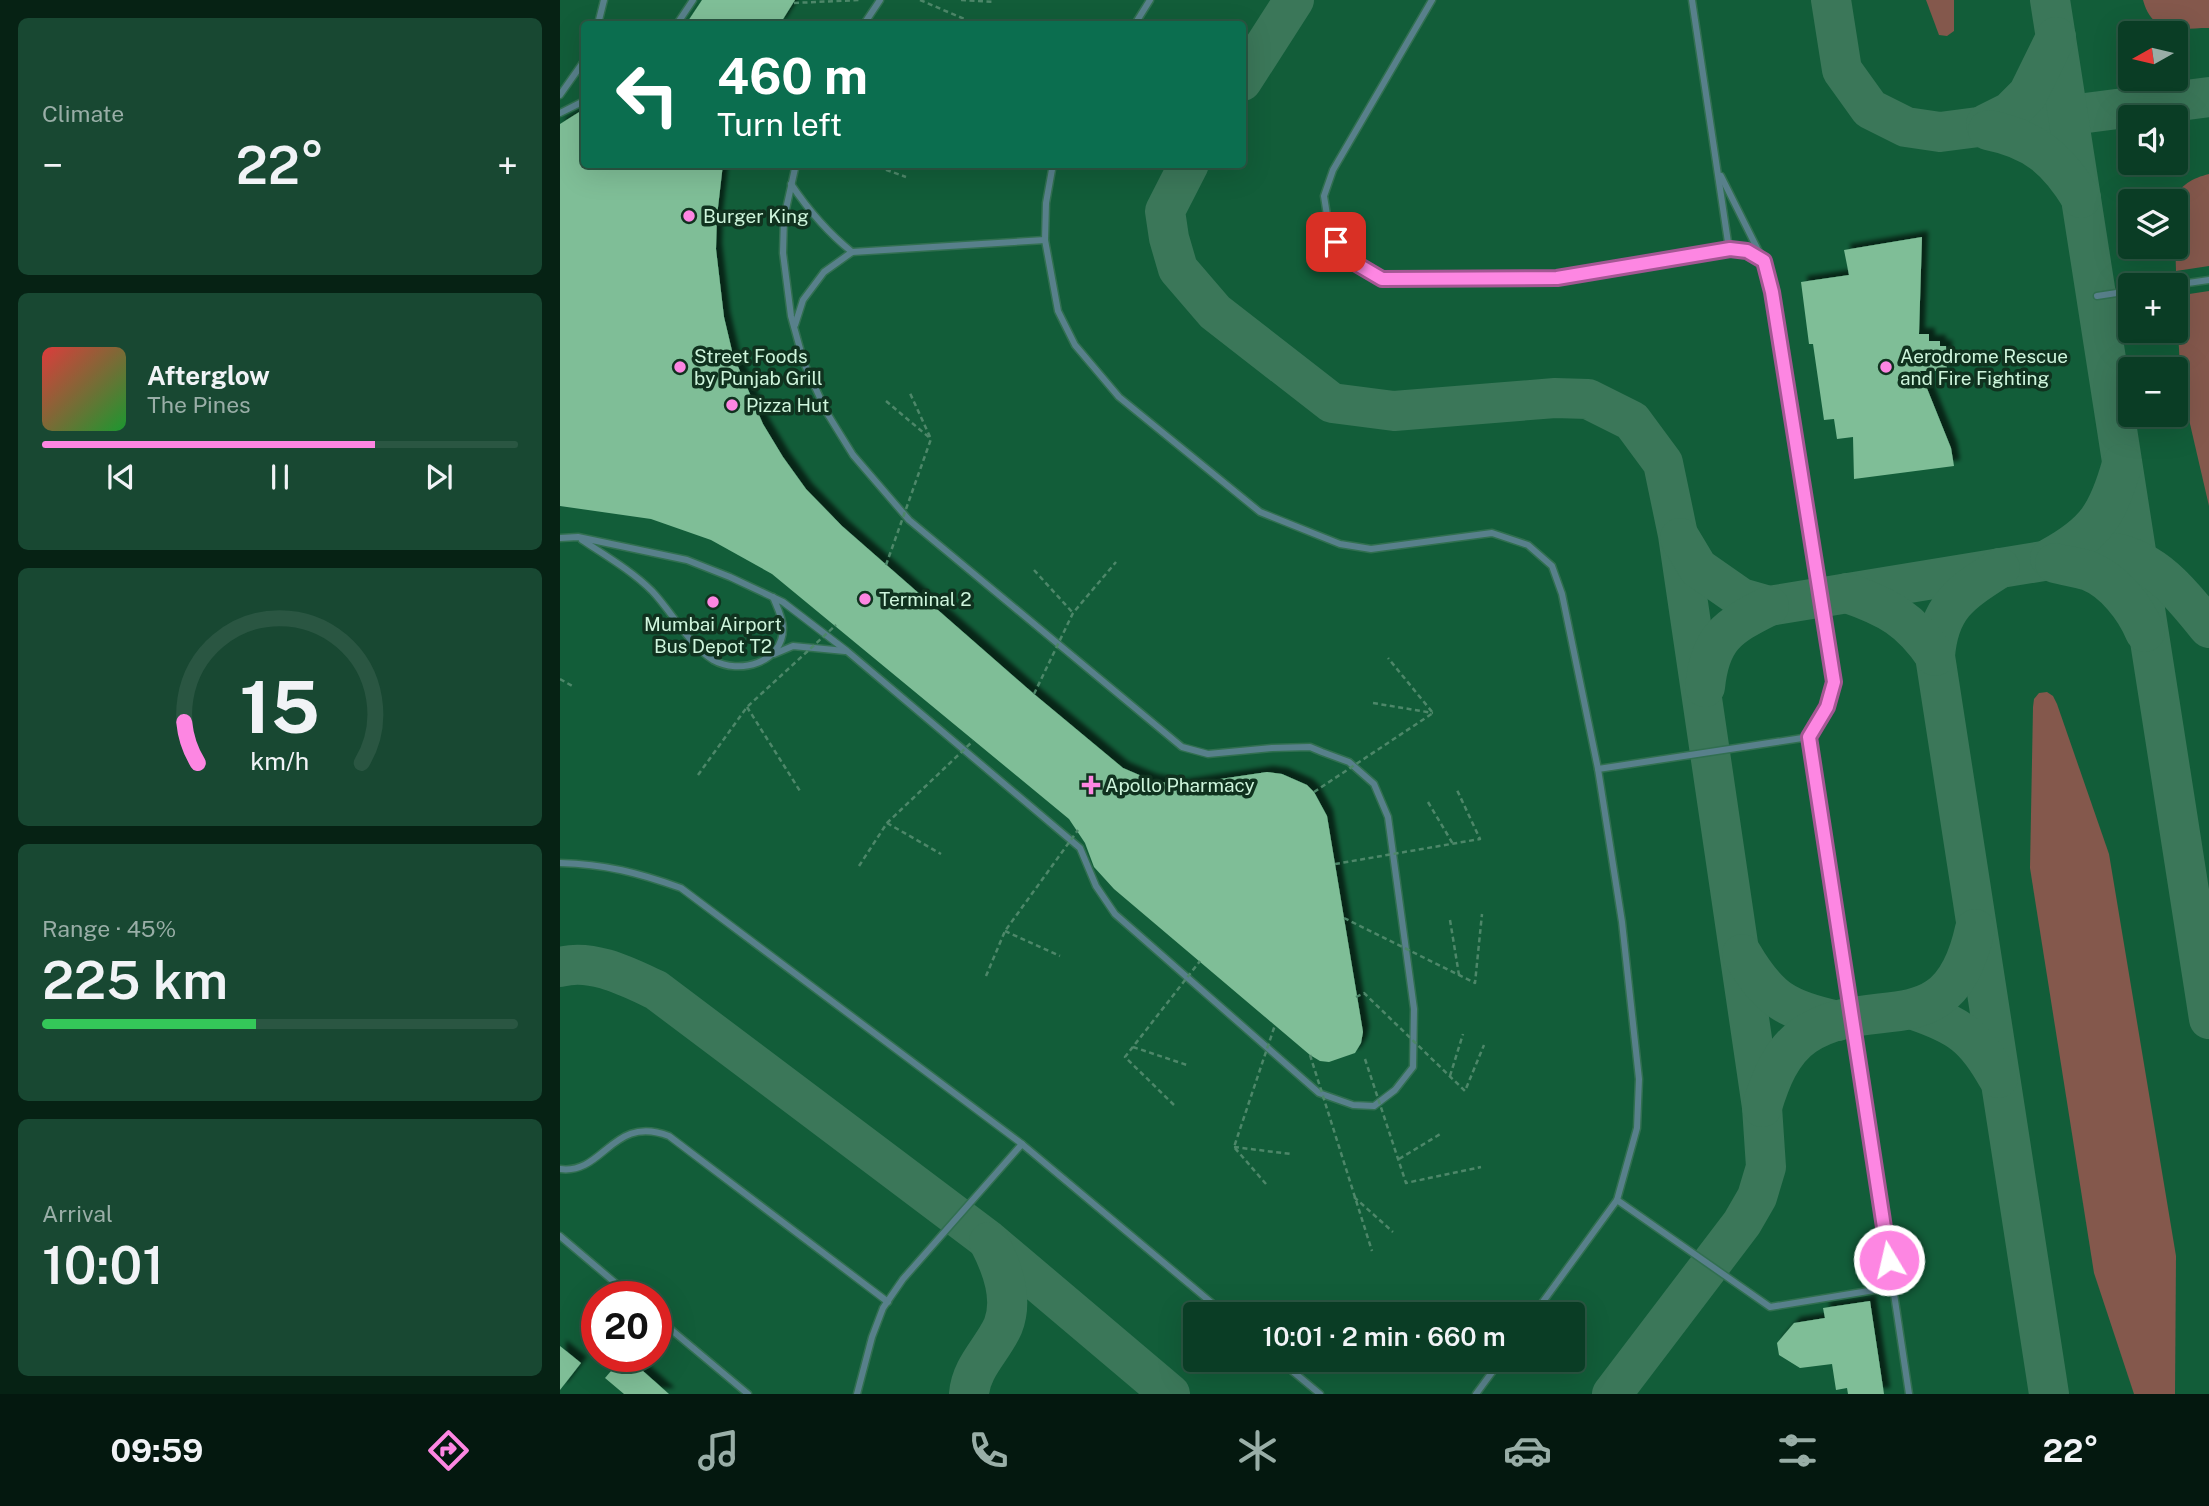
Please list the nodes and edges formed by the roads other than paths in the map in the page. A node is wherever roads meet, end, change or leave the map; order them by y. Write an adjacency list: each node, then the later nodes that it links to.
1 (604, 0): 7 (lane)
2 (693, 0): 8 (lane)
3 (880, 0): 9 (lane)
4 (1150, 0): 10 (lane)
5 (1432, 0): 20 (lane)
6 (1692, 0): 17 (lane)
7 (599, 21)
8 (679, 21)
9 (866, 21)
10 (1137, 21)
11 (581, 65): 12 (lane)
12 (560, 95)
13 (581, 102): 14 (lane)
14 (560, 113)
15 (795, 168): 18 (lane)
16 (1052, 168): 19 (lane)
17 (1717, 168): 20 (lane); 22 (lane)
18 (791, 184): 21 (lane); 27 (lane)
19 (1045, 240): 21 (lane); 34 (lane)
20 (1730, 249): 22 (lane)
21 (852, 252): 27 (lane)
22 (1764, 261): 33 (lane)
23 (2209, 280): 24 (lane)
24 (2188, 283)
25 (2118, 293): 26 (lane)
26 (2097, 296)
27 (794, 327): 31 (lane)
28 (578, 537): 29 (lane); 30 (lane); 32 (lane)
29 (560, 538)
30 (772, 596): 31 (lane); 32 (lane)
31 (847, 651): 32 (lane)
32 (772, 655)
33 (1809, 737): 34 (lane); 41 (lane)
34 (1598, 769): 38 (lane)
35 (560, 863): 36 (lane)
36 (1021, 1144): 42 (lane); 43 (lane)
37 (560, 1169): 42 (lane)
38 (1617, 1200): 41 (lane); 44 (lane)
39 (560, 1236): 40 (lane)
40 (613, 1281)
41 (1893, 1287): 52 (lane)
42 (887, 1302): 49 (lane)
43 (1211, 1302)
44 (1543, 1302)
45 (672, 1330): 48 (lane)
46 (1293, 1372): 50 (lane)
47 (1492, 1372): 51 (lane)
48 (748, 1394)
49 (858, 1394)
50 (1320, 1394)
51 (1476, 1394)
52 (1909, 1394)

